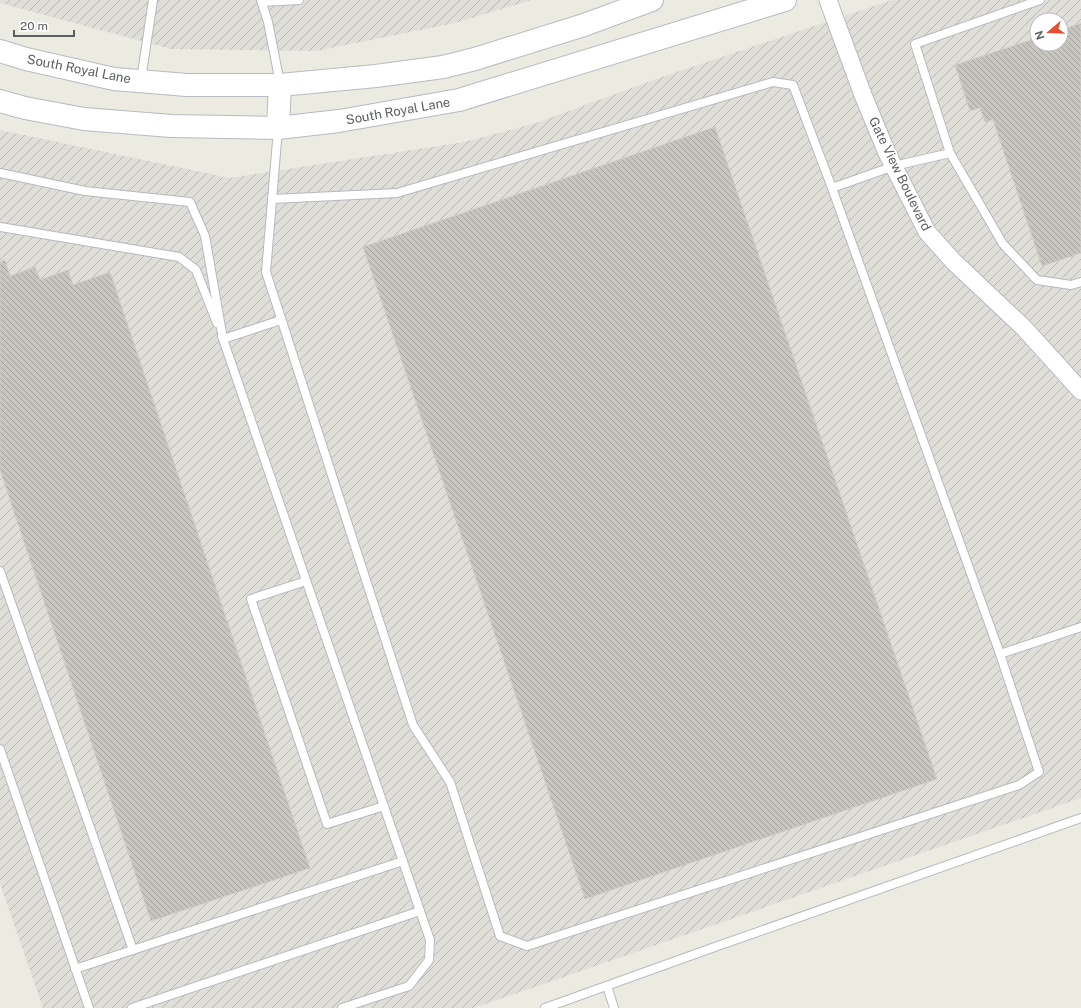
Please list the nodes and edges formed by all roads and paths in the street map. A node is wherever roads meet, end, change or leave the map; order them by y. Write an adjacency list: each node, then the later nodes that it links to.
1 (153, 0): 9 (lane)
2 (299, 0): 7 (lane)
3 (652, 0): 10 (main road, South Royal Lane)
4 (785, 0): 12 (main road, South Royal Lane)
5 (828, 0): 14 (street, Gate View Boulevard)
6 (1040, 0): 13 (lane)
7 (262, 1): 10 (lane)
8 (0, 50): 9 (main road, South Royal Lane)
9 (141, 81): 10 (main road, South Royal Lane)
10 (280, 85): 12 (main road)
11 (0, 101): 12 (main road, South Royal Lane)
12 (278, 128): 17 (lane)
13 (950, 153): 14 (lane); 19 (lane)
14 (894, 166): 16 (lane); 22 (street, Gate View Boulevard)
15 (0, 173): 21 (lane)
16 (832, 188): 17 (lane); 26 (lane)
17 (272, 199): 20 (lane)
18 (0, 227): 21 (lane)
19 (1081, 282)
20 (281, 320): 21 (lane); 26 (lane)
21 (223, 340): 24 (lane)
22 (1081, 391)
23 (0, 571): 32 (lane)
24 (306, 581): 28 (lane); 28 (lane)
25 (1081, 627): 26 (lane)
26 (1000, 654)
27 (0, 749): 33 (lane)
28 (384, 806): 30 (lane)
29 (1081, 818): 34 (lane)
30 (403, 861): 31 (lane); 32 (lane)
31 (420, 911): 36 (lane); 37 (lane)
32 (133, 950): 33 (lane)
33 (75, 969): 35 (lane)
34 (607, 986): 38 (lane); 39 (lane)
35 (89, 1008)
36 (132, 1008)
37 (342, 1008)
38 (545, 1008)
39 (614, 1008)

